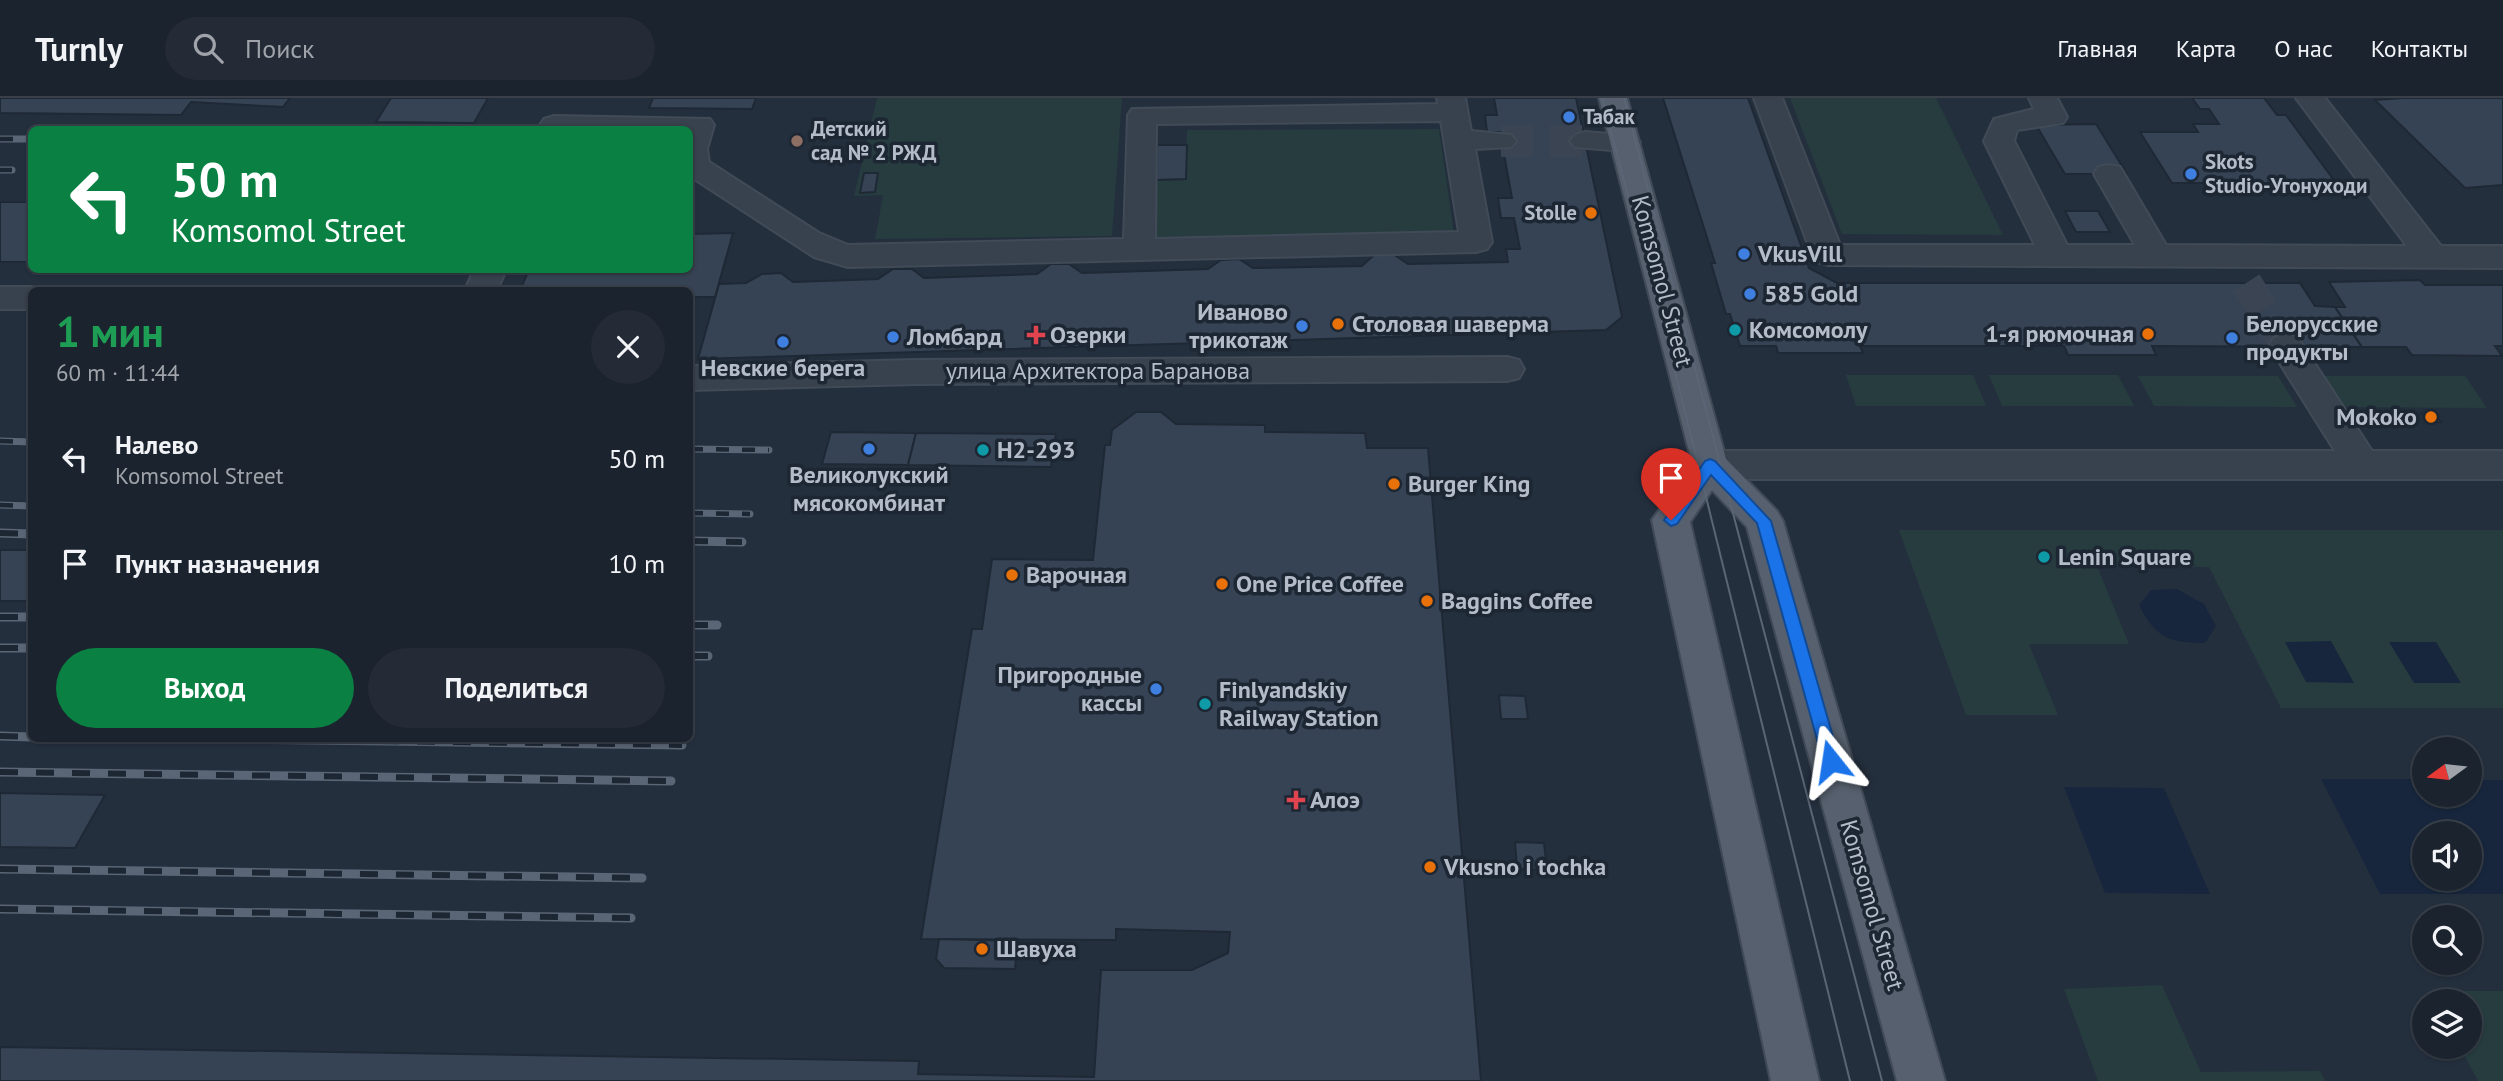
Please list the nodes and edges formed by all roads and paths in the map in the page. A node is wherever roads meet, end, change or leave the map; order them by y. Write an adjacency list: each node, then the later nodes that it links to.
1 (1613, 98): 9 (main road, Komsomol Street)
2 (1768, 98): 16 (street)
3 (2043, 98): 16 (street)
4 (2309, 98): 14 (street)
5 (1454, 117): 7 (street); 15 (street); 15 (street)
6 (557, 118): 10 (street)
7 (1501, 141)
8 (1585, 141): 9 (street)
9 (1625, 142): 27 (main road, Komsomol Street)
10 (693, 146)
11 (693, 155): 15 (street)
12 (2109, 174): 17 (street)
13 (2434, 210): 14 (street)
14 (2399, 214): 20 (street)
15 (1139, 248)
16 (2056, 255): 17 (street)
17 (2156, 255): 18 (street)
18 (2230, 255): 20 (street); 21 (street)
19 (2503, 257): 20 (street)
20 (2433, 258)
21 (2246, 283)
22 (0, 298): 23 (street)
23 (28, 298)
24 (2286, 346): 28 (street)
25 (1507, 369): 26 (street, улица Архитектора Баранова)
26 (693, 377)
27 (1710, 465): 28 (street); 30 (main road); 31 (main road, Komsomol Street)
28 (2362, 465): 29 (street)
29 (2503, 465)
30 (1790, 1073)
31 (1921, 1081)

